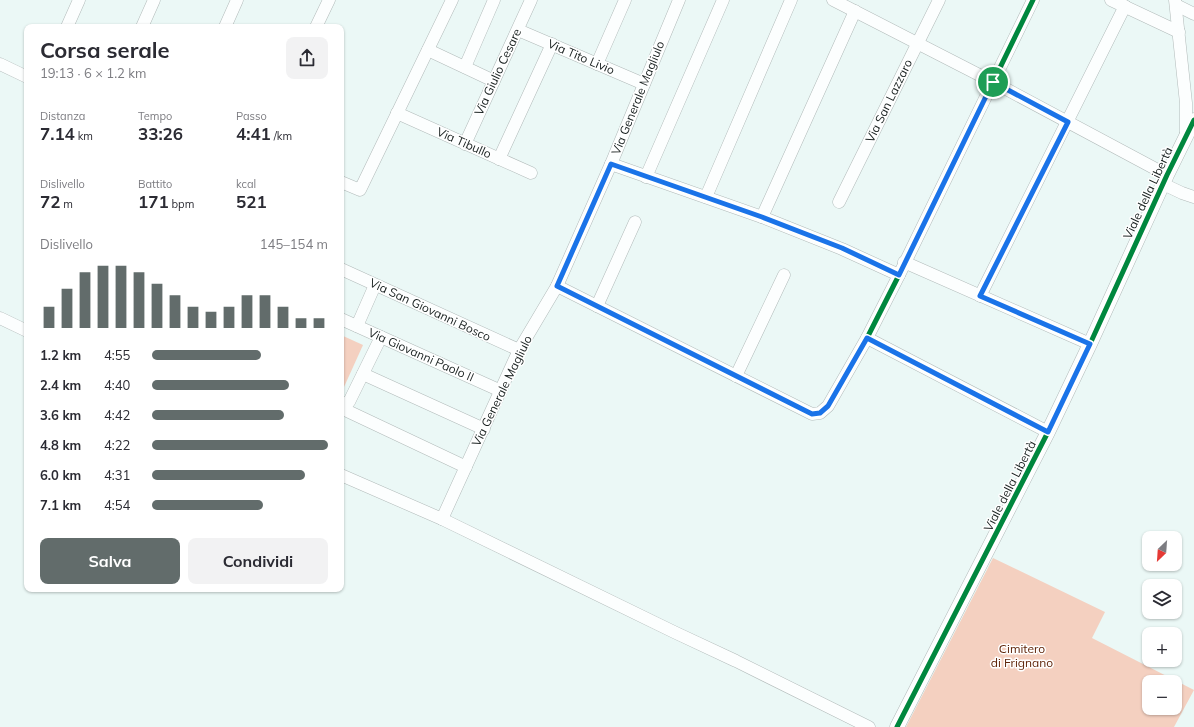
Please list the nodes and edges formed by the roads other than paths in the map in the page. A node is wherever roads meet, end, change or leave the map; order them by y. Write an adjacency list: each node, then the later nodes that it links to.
1 (79, 0): 20 (street)
2 (154, 0): 21 (street)
3 (237, 0): 22 (street)
4 (328, 0): 23 (street)
5 (452, 0): 28 (street)
6 (494, 0): 31 (street)
7 (531, 0): 24 (street, Via Giulio Cesare)
8 (625, 0): 30 (street)
9 (679, 0): 35 (street, Via Generale Magliulo)
10 (723, 0): 44 (street)
11 (791, 0): 48 (street)
12 (832, 0): 18 (street)
13 (939, 0): 26 (street, Via San Lazzaro)
14 (1033, 0): 34 (street)
15 (1111, 0): 17 (street)
16 (1176, 3): 19 (street); 25 (street)
17 (1125, 6): 25 (street); 38 (street)
18 (855, 11): 26 (street); 50 (street)
19 (1194, 14)
20 (69, 24)
21 (143, 24)
22 (226, 24)
23 (317, 24)
24 (518, 30): 27 (street, Via Tito Livio); 33 (street, Via Giulio Cesare)
25 (1179, 32): 39 (street)
26 (918, 43): 34 (street); 49 (street, Via San Lazzaro)
27 (552, 44): 30 (street, Via Tito Livio); 41 (street)
28 (428, 50): 31 (street); 36 (street)
29 (0, 64): 32 (street)
30 (597, 64): 35 (street, Via Tito Livio)
31 (465, 67): 33 (street)
32 (24, 76)
33 (494, 81): 40 (street, Via Giulio Cesare)
34 (993, 82): 38 (street); 52 (street)
35 (644, 84): 42 (street, Via Generale Magliulo)
36 (397, 113): 40 (street, Via Tibullo); 46 (street)
37 (1194, 120): 39 (street, Viale della Libertà)
38 (1068, 122): 45 (street); 58 (street)
39 (1186, 135): 45 (street, Viale della Libertà)
40 (465, 144): 41 (street, Via Tibullo)
41 (499, 159): 43 (street, Via Tibullo)
42 (611, 164): 44 (street); 57 (street, Via Generale Magliulo)
43 (531, 173)
44 (646, 177): 48 (street)
45 (1165, 179): 47 (street); 66 (street, Viale della Libertà)
46 (344, 183)
47 (1194, 197)
48 (706, 198): 50 (street)
49 (839, 202)
50 (762, 217): 55 (street)
51 (635, 222): 59 (street)
52 (904, 262): 55 (street); 58 (street)
53 (344, 270): 56 (street, Via San Giovanni Bosco)
54 (784, 275): 69 (street)
55 (899, 275): 65 (street)
56 (375, 285): 62 (street); 67 (street, Via San Giovanni Bosco)
57 (557, 286): 59 (street); 67 (street, Via Generale Magliulo)
58 (980, 296): 66 (street)
59 (597, 306): 69 (street)
60 (0, 318): 63 (street)
61 (344, 320): 62 (street, Via Giovanni Paolo II)
62 (357, 326): 64 (street, Via Giovanni Paolo II)
63 (24, 330)
64 (381, 337): 68 (street); 70 (street, Via Giovanni Paolo II)
65 (867, 338): 69 (street); 74 (street)
66 (1090, 344): 74 (street, Viale della Libertà)
67 (519, 350): 70 (street, Via Generale Magliulo)
68 (363, 374): 71 (street); 73 (street)
69 (736, 376)
70 (500, 391): 73 (street, Via Generale Magliulo)
71 (344, 403)
72 (344, 409): 75 (street)
73 (484, 429): 75 (street, Via Generale Magliulo)
74 (1048, 432): 79 (street, Viale della Libertà)
75 (466, 467): 77 (street, Via Generale Magliulo)
76 (344, 476): 77 (street)
77 (442, 519): 78 (street)
78 (869, 727)
79 (897, 727)

